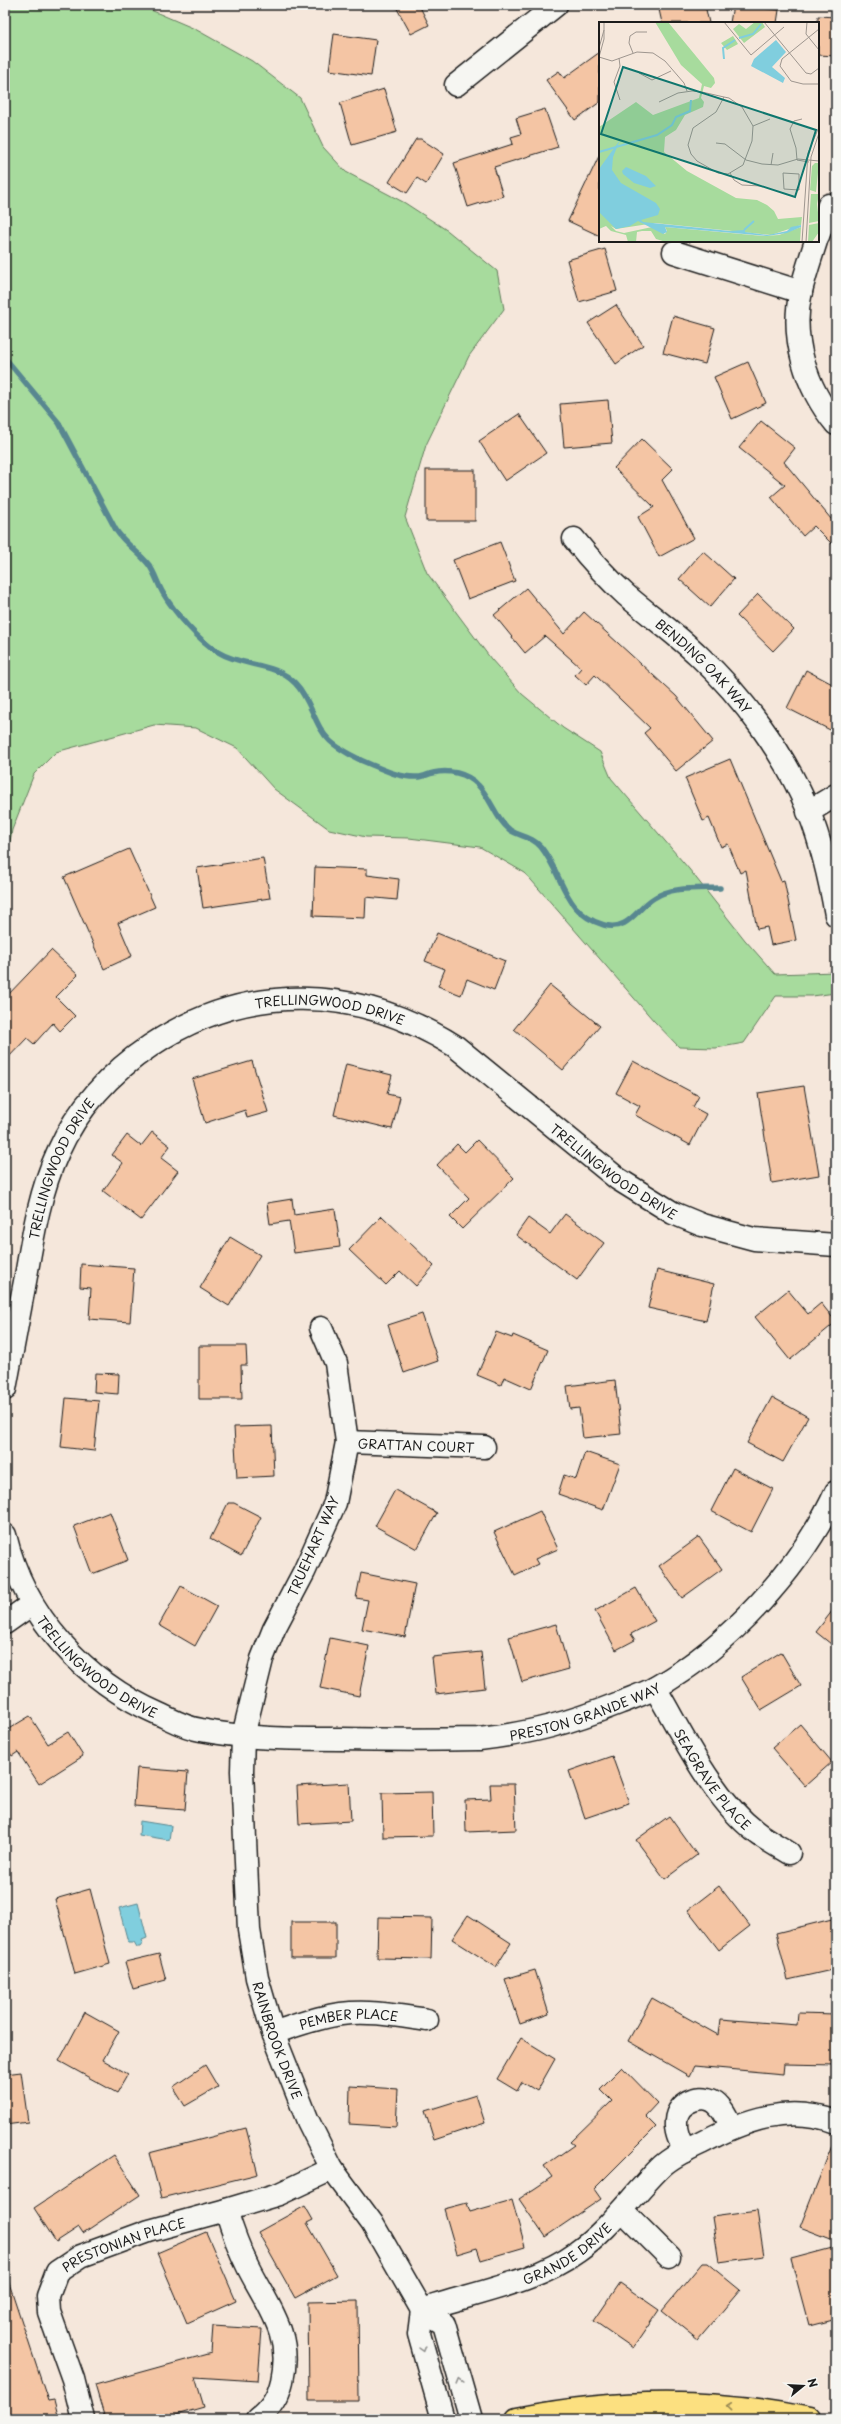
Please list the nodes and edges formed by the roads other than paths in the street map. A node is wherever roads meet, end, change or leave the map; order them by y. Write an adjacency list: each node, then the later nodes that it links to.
1 (556, 5): 2 (street)
2 (456, 85)
3 (829, 205): 4 (street)
4 (819, 233)
5 (816, 242): 7 (street)
6 (674, 252): 7 (street)
7 (801, 292): 8 (street)
8 (836, 424)
9 (574, 539): 11 (street, BENDING OAK WAY)
10 (836, 795): 11 (street)
11 (808, 812): 12 (street)
12 (836, 915)
13 (836, 1245): 15 (street, TRELLINGWOOD DRIVE)
14 (321, 1328): 16 (street, TRUEHART WAY)
15 (5, 1389)
16 (347, 1442): 17 (street, GRATTAN COURT); 23 (street, TRUEHART WAY)
17 (484, 1447)
18 (836, 1492): 22 (street, PRESTON GRANDE WAY)
19 (5, 1535): 20 (street, TRELLINGWOOD DRIVE)
20 (32, 1604): 21 (street); 23 (street, TRELLINGWOOD DRIVE)
21 (5, 1623)
22 (655, 1688): 23 (street, PRESTON GRANDE WAY); 24 (street, SEAGRAVE PLACE)
23 (243, 1736): 26 (street, RAINBROOK DRIVE)
24 (789, 1853)
25 (426, 2020): 26 (street, PEMBER PLACE)
26 (272, 2033): 30 (street, RAINBROOK DRIVE)
27 (836, 2122): 28 (street, GRANDE DRIVE)
28 (732, 2126): 29 (street, GRANDE DRIVE); 29 (street)
29 (684, 2151): 32 (street, GRANDE DRIVE)
30 (332, 2169): 31 (street, PRESTONIAN PLACE); 34 (street, RAINBROOK DRIVE)
31 (226, 2210): 35 (street, PRESTONIAN PLACE); 36 (street)
32 (622, 2210): 33 (street); 34 (street, GRANDE DRIVE)
33 (669, 2257)
34 (422, 2310): 37 (street, one-way to 37); 38 (street, RAINBROOK DRIVE, one-way to 34)
35 (83, 2419)
36 (258, 2419)
37 (443, 2419)
38 (471, 2419)
39 (517, 2419): 40 (main road, one-way to 39)
40 (810, 2419)

